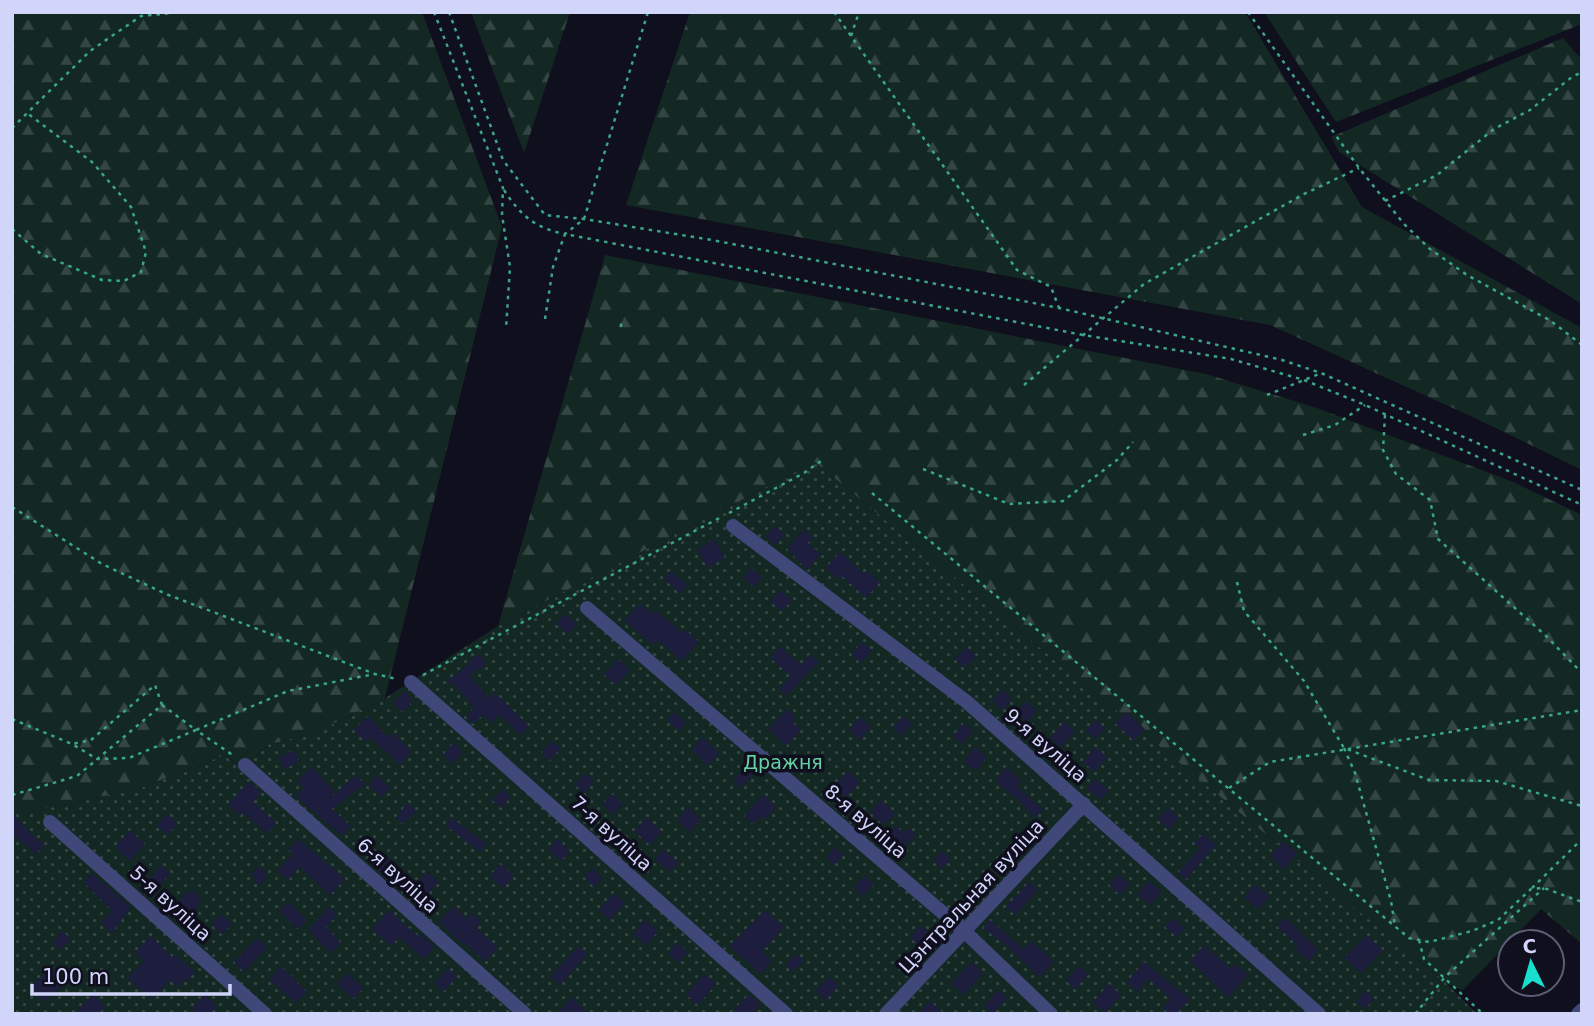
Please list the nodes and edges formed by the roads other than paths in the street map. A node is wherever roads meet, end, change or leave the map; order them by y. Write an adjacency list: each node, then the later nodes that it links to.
1 (733, 526): 5 (street, 9-я вуліца)
2 (587, 608): 7 (street, 8-я вуліца)
3 (411, 682): 10 (street, 7-я вуліца)
4 (246, 765): 9 (street, 6-я вуліца)
5 (1084, 804): 7 (street, Цэнтральная вуліца); 13 (street, 9-я вуліца)
6 (50, 822): 8 (street, 5-я вуліца)
7 (964, 930): 11 (street, Цэнтральная вуліца); 12 (street, 8-я вуліца)
8 (265, 1014)
9 (525, 1014)
10 (786, 1014)
11 (886, 1014)
12 (1051, 1014)
13 (1319, 1014)

